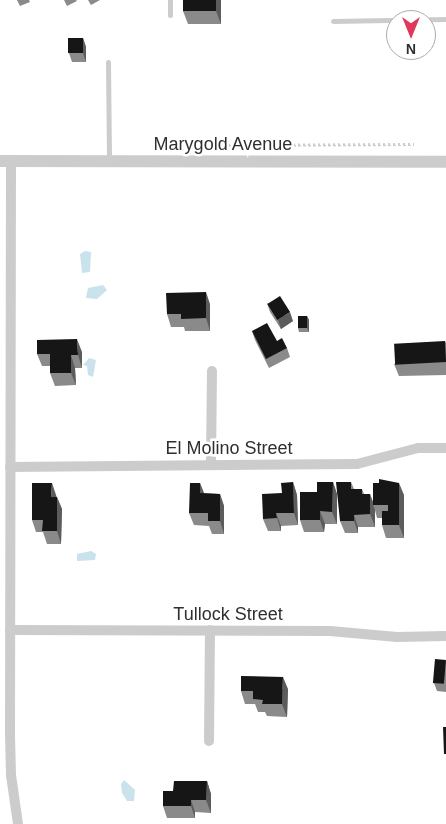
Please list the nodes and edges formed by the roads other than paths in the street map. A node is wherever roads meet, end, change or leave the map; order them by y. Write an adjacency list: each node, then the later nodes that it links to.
1 (170, 0): 2 (lane)
2 (170, 15)
3 (446, 19): 4 (lane)
4 (333, 21)
5 (108, 62): 7 (lane)
6 (6, 161): 7 (street, Marygold Avenue); 12 (street)
7 (109, 161): 8 (street, Marygold Avenue)
8 (446, 162)
9 (212, 371): 11 (street)
10 (446, 448): 11 (street, El Molino Street)
11 (211, 464): 12 (street, El Molino Street)
12 (10, 467): 13 (street)
13 (10, 630): 14 (street, Tullock Street); 17 (street)
14 (210, 630): 15 (street, Tullock Street); 16 (street)
15 (446, 636)
16 (208, 741)
17 (18, 824)

